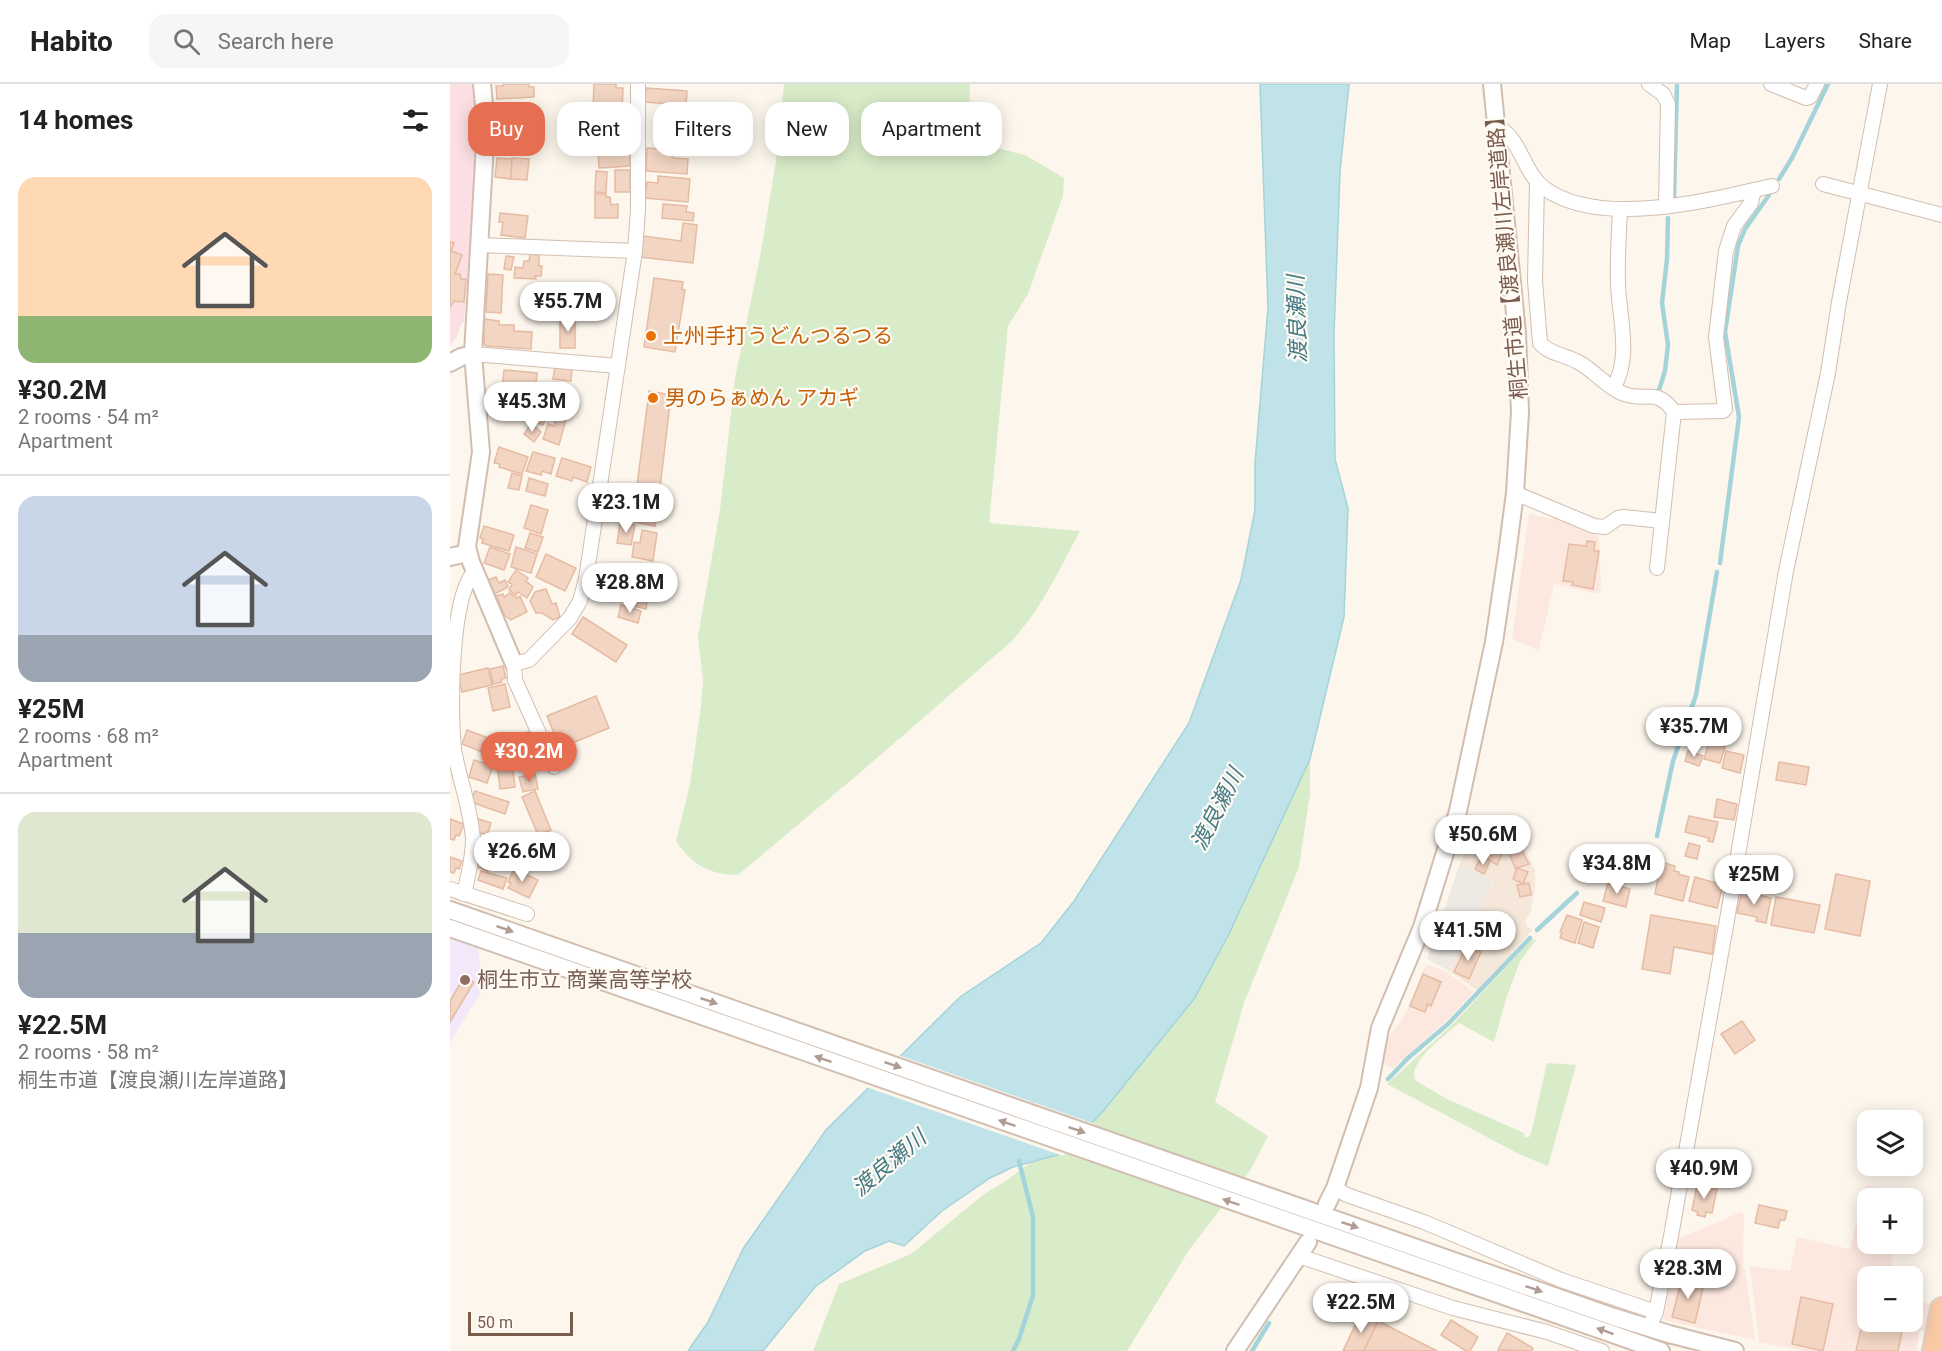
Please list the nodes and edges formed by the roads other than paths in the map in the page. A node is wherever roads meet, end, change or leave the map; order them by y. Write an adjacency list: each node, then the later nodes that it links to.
1 (482, 84): 17 (street)
2 (638, 84): 18 (street)
3 (1492, 84): 8 (street, 桐生市道【渡良瀬川左岸道路】)
4 (1649, 84): 14 (street)
5 (1771, 84): 6 (street)
6 (1817, 84)
7 (1880, 84): 13 (street)
8 (1498, 127): 9 (street); 24 (street, 桐生市道【渡良瀬川左岸道路】)
9 (1537, 182): 15 (street); 22 (street)
10 (1823, 184): 13 (street)
11 (1772, 186): 12 (street)
12 (1754, 190): 14 (street); 23 (street)
13 (1860, 194): 16 (street); 41 (street)
14 (1666, 206): 15 (street)
15 (1620, 210): 22 (street)
16 (1942, 215)
17 (479, 245): 18 (street); 19 (street)
18 (635, 251): 21 (street)
19 (473, 354): 20 (street); 21 (street); 26 (street)
20 (450, 363)
21 (618, 366): 30 (street)
22 (1613, 388): 23 (street)
23 (1674, 412): 25 (street)
24 (1515, 493): 25 (street); 37 (street, 桐生市道【渡良瀬川左岸道路】)
25 (1662, 521): 28 (street)
26 (468, 552): 27 (street); 29 (street)
27 (450, 557)
28 (1657, 568)
29 (475, 571): 30 (street); 33 (street)
30 (514, 664): 31 (street)
31 (554, 767)
32 (450, 889): 33 (street)
33 (464, 894): 35 (street)
34 (450, 910): 42 (street, one-way to 42)
35 (527, 914)
36 (450, 928): 43 (street, one-way to 36)
37 (1335, 1188): 38 (street, 桐生市道【渡良瀬川左岸道路】); 41 (street)
38 (1327, 1204)
39 (1304, 1249): 44 (street); 45 (street)
40 (1942, 1309): 48 (highway)
41 (1656, 1312): 42 (street)
42 (1649, 1328): 43 (street); 47 (street)
43 (1637, 1348): 46 (street)
44 (1235, 1351)
45 (1602, 1351)
46 (1660, 1351)
47 (1735, 1351)
48 (1934, 1351)

